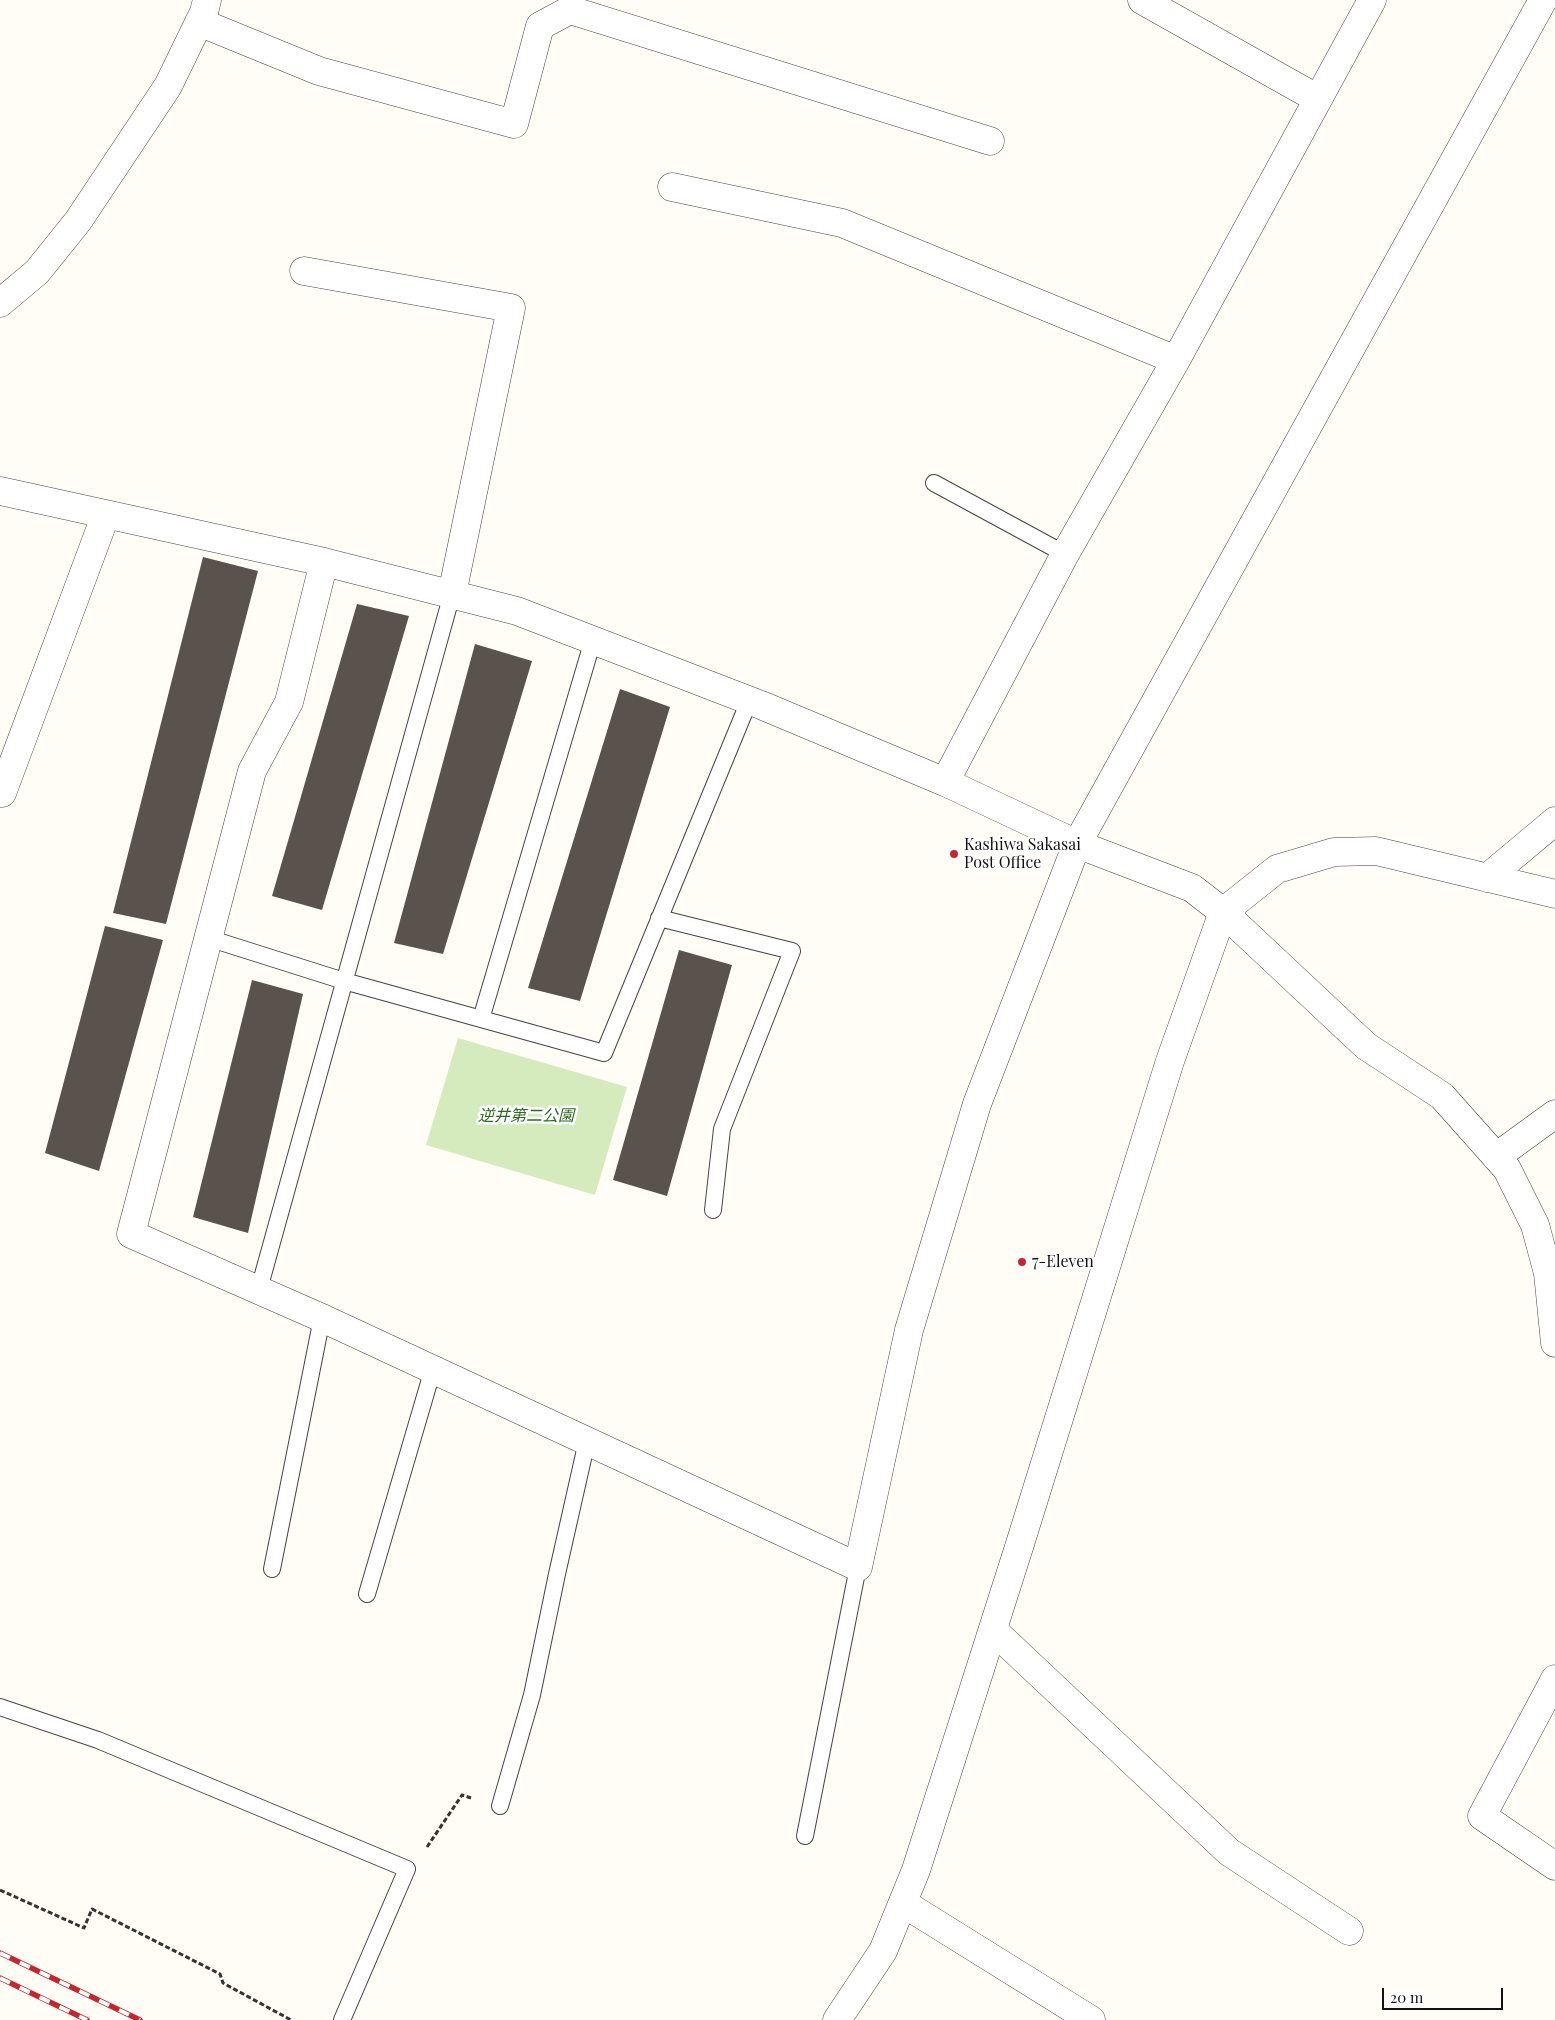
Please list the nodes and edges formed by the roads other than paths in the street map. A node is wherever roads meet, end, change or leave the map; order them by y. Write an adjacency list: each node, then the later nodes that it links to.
1 (1142, 0): 5 (street)
2 (1372, 0): 5 (street)
3 (1543, 0): 22 (street)
4 (203, 11): 6 (street); 9 (street)
5 (1318, 99): 10 (street)
6 (990, 141)
7 (672, 188): 10 (street)
8 (304, 272): 16 (street)
9 (0, 303)
10 (1176, 360): 14 (street)
11 (934, 482): 14 (lane)
12 (0, 491): 13 (street)
13 (106, 514): 15 (street); 20 (street)
14 (1065, 554): 19 (street)
15 (324, 562): 16 (street); 27 (street)
16 (452, 594): 17 (street); 28 (lane)
17 (594, 640): 18 (street); 29 (lane)
18 (749, 701): 19 (street); 26 (lane)
19 (945, 782): 22 (street)
20 (0, 793)
21 (1555, 821): 23 (street)
22 (1077, 844): 25 (street); 39 (street)
23 (1486, 878): 24 (street); 25 (street)
24 (1555, 894)
25 (1222, 912): 31 (street); 42 (street)
26 (660, 918): 29 (lane); 32 (lane)
27 (208, 938): 28 (lane); 34 (street)
28 (344, 982): 29 (lane); 34 (lane)
29 (481, 1019)
30 (1555, 1114): 31 (street)
31 (1496, 1157): 33 (street)
32 (713, 1210)
33 (1552, 1287): 36 (street)
34 (259, 1289): 35 (street)
35 (322, 1318): 37 (street); 40 (lane)
36 (1555, 1343)
37 (433, 1369): 38 (street); 41 (lane)
38 (587, 1442): 39 (street); 45 (lane)
39 (858, 1567): 46 (lane)
40 (272, 1570)
41 (367, 1594)
42 (992, 1630): 48 (street); 49 (street)
43 (1555, 1679): 47 (street)
44 (0, 1707): 50 (lane)
45 (500, 1806)
46 (805, 1836)
47 (1555, 1866)
48 (903, 1903): 51 (street); 52 (street)
49 (1349, 1932)
50 (342, 2020)
51 (837, 2020)
52 (1092, 2020)

